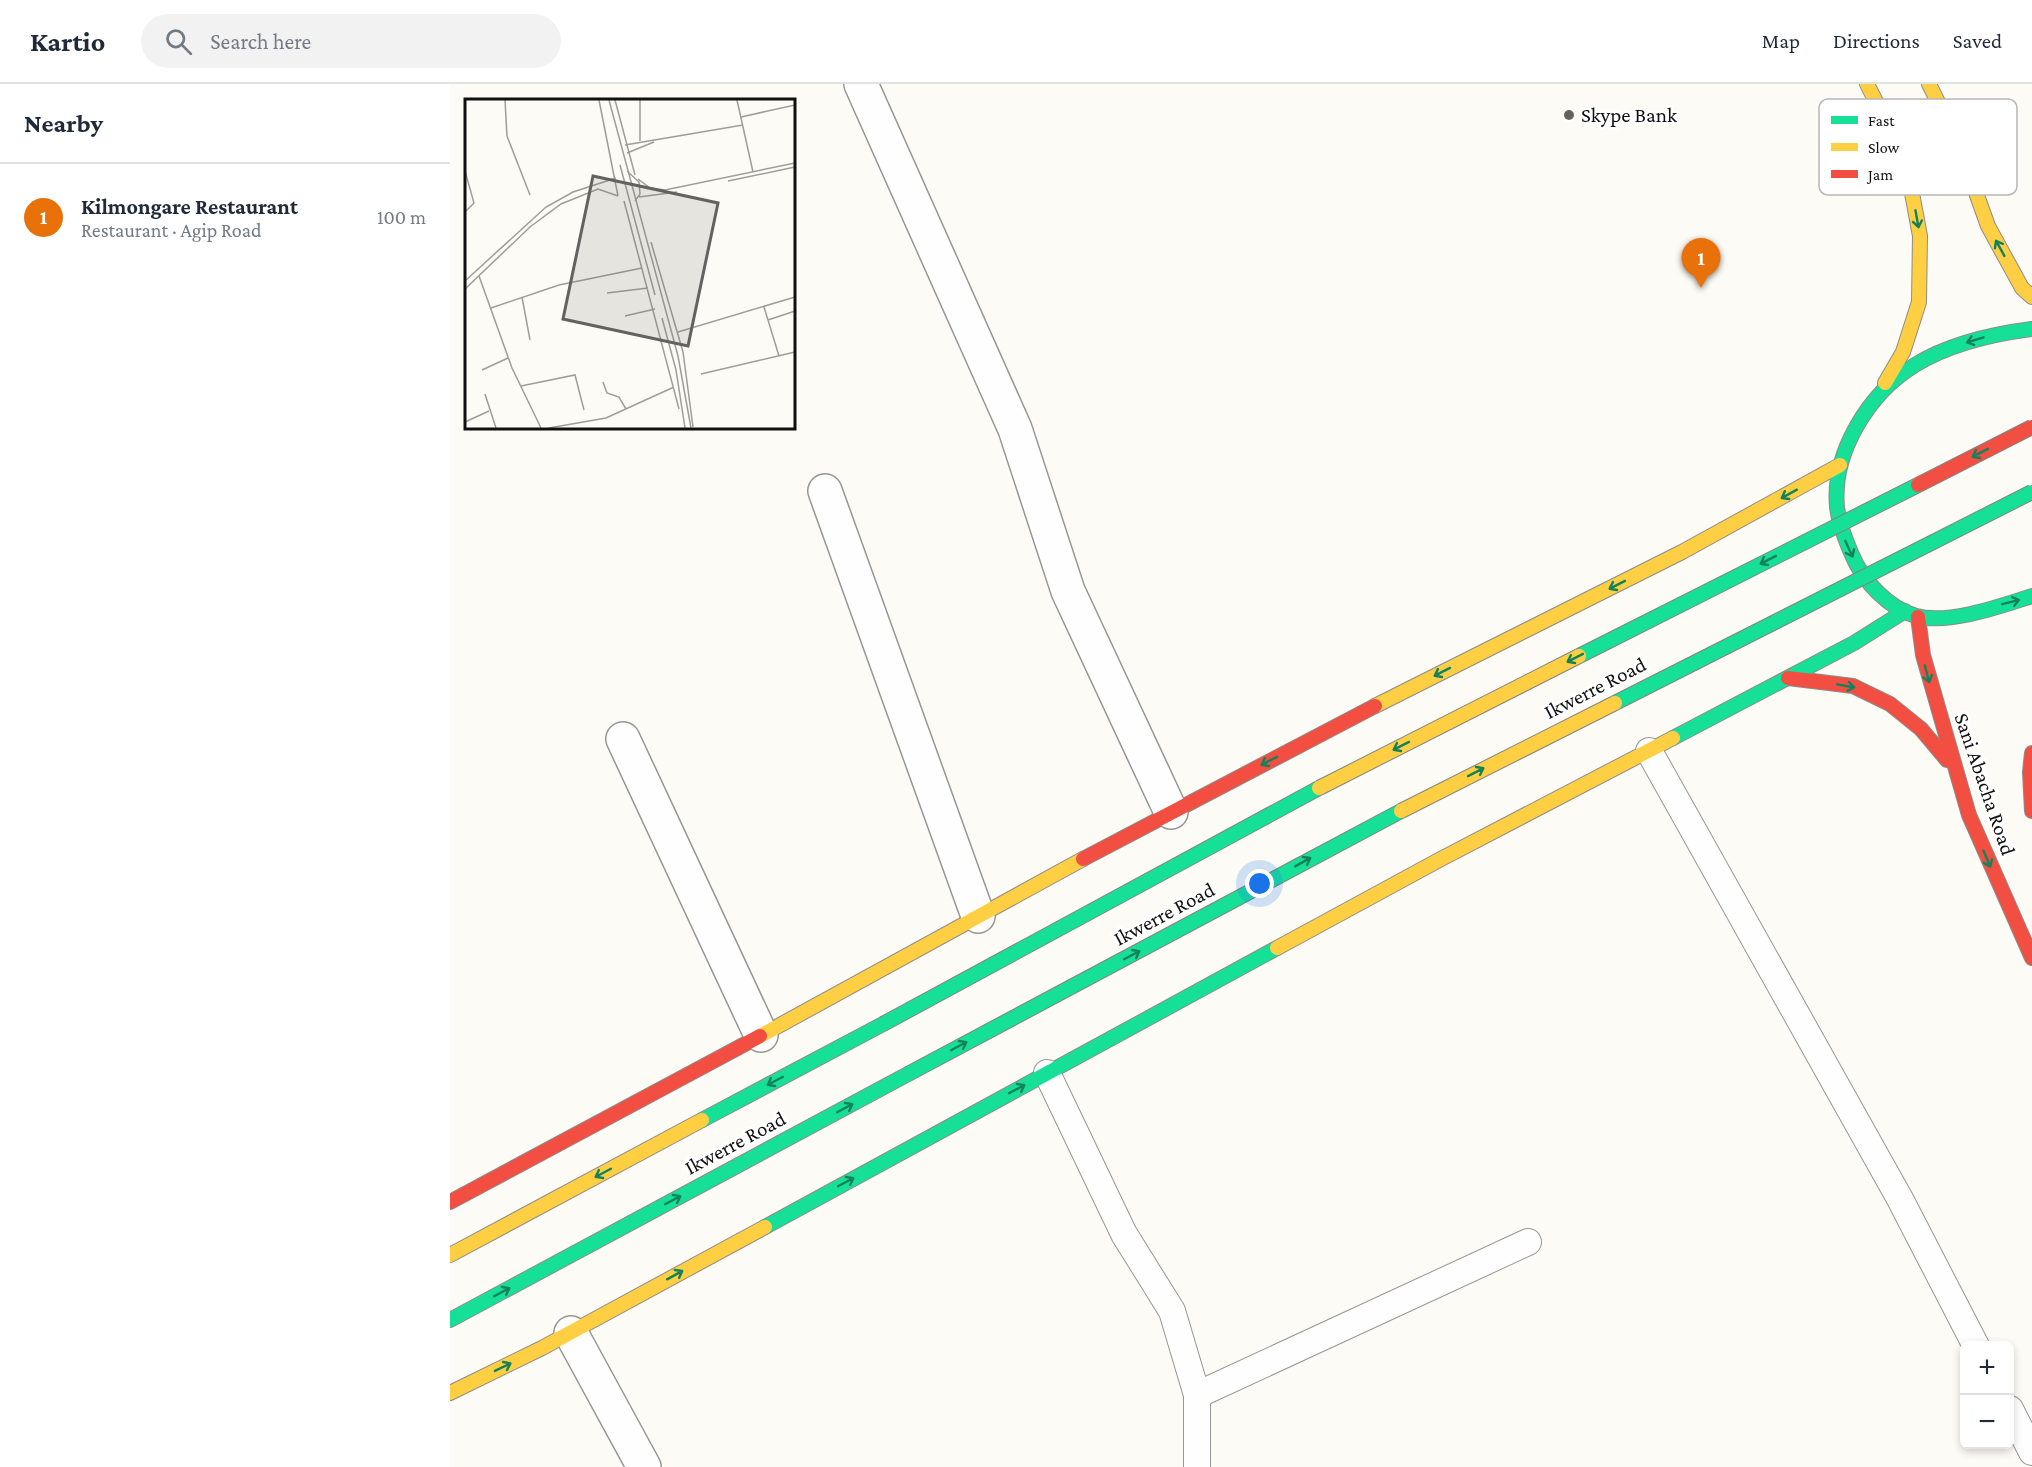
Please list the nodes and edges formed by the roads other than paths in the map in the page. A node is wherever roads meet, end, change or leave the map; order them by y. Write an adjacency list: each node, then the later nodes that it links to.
1 (861, 84): 24 (street)
2 (1866, 84): 4 (street, one-way to 4)
3 (1929, 84): 5 (street, one-way to 3)
4 (1874, 99)
5 (1936, 99)
6 (1912, 195): 10 (street, one-way to 10)
7 (1977, 195): 8 (street, one-way to 7)
8 (2032, 297)
9 (2032, 329): 10 (street, one-way to 10)
10 (1877, 398): 12 (street)
11 (2032, 427): 31 (street, Ikwerre Road, one-way to 31, bridge)
12 (1840, 465): 16 (street, one-way to 16); 24 (street, one-way to 24)
13 (825, 491): 25 (street)
14 (2032, 492): 32 (street, Ikwerre Road, one-way to 14, bridge)
15 (2032, 596): 17 (street, one-way to 15)
16 (1905, 610): 17 (street); 18 (street)
17 (1918, 617): 22 (street, Sani Abacha Road, one-way to 22)
18 (1788, 678): 20 (street); 22 (street, one-way to 22)
19 (623, 739): 27 (street)
20 (1649, 751): 28 (street); 34 (lane)
21 (2032, 753): 23 (street, Sani Abacha Road)
22 (1956, 771): 26 (street, Sani Abacha Road, one-way to 26)
23 (2032, 811)
24 (1171, 812): 25 (street)
25 (978, 916): 27 (street)
26 (2032, 958)
27 (761, 1035): 29 (street)
28 (1047, 1073): 33 (street, one-way to 28); 36 (lane)
29 (450, 1202)
30 (1528, 1242): 36 (lane)
31 (450, 1255)
32 (450, 1320)
33 (571, 1333): 35 (street, one-way to 33); 39 (street)
34 (1973, 1341)
35 (450, 1393)
36 (1197, 1395): 40 (lane)
37 (2014, 1417): 38 (lane)
38 (2032, 1452)
39 (644, 1467)
40 (1197, 1467)

